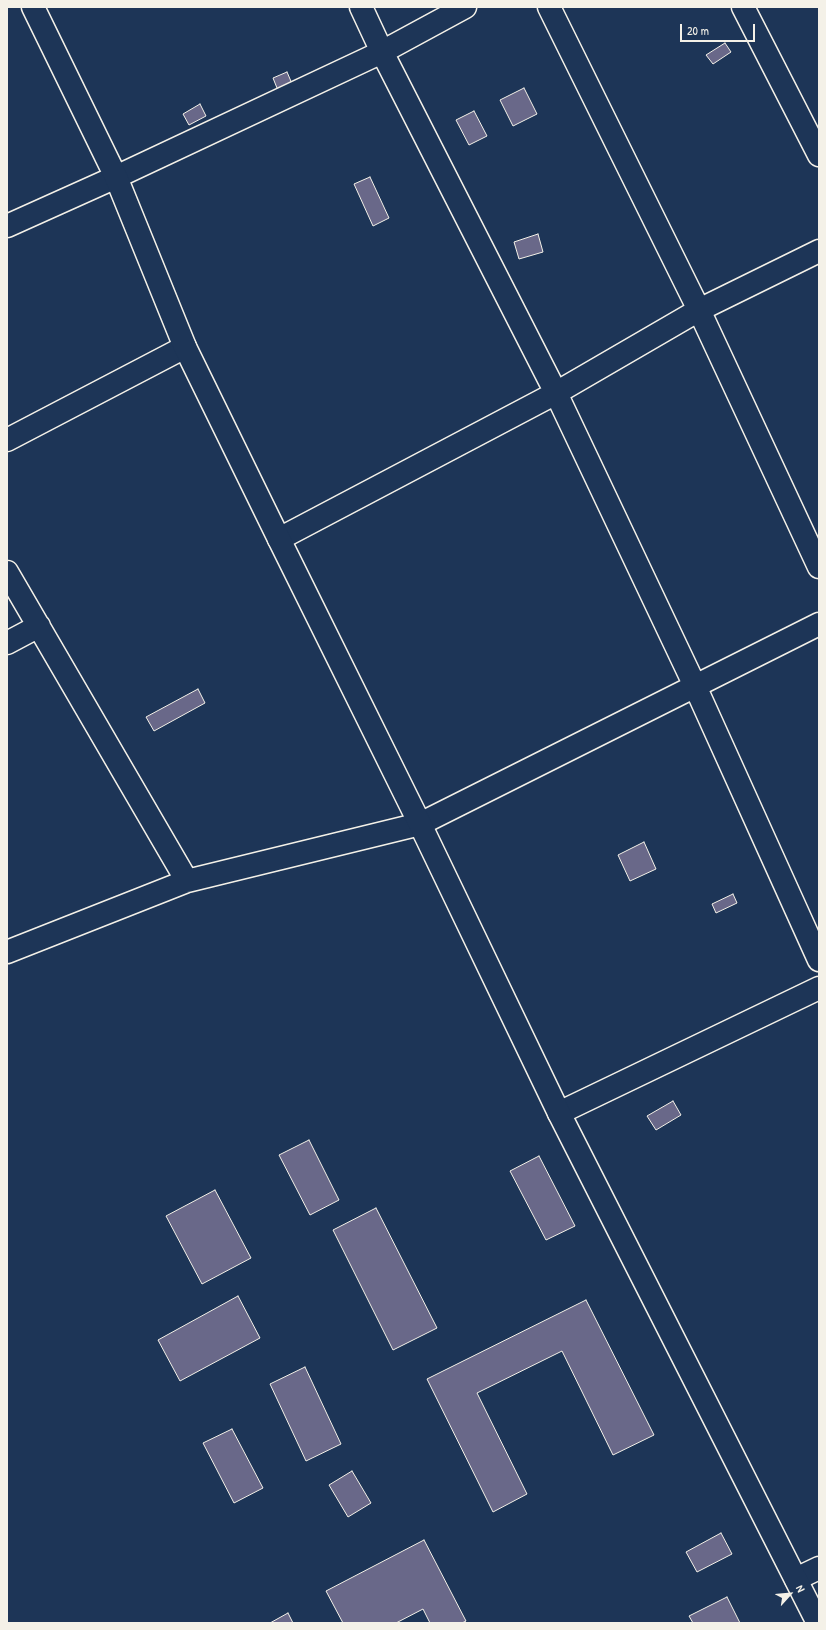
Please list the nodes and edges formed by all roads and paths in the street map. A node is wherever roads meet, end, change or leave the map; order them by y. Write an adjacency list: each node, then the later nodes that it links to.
1 (33, 7): 8 (street)
2 (361, 7): 6 (street)
3 (465, 7): 6 (street)
4 (550, 7): 11 (street)
5 (743, 7): 7 (street)
6 (382, 52): 8 (street); 13 (street)
7 (819, 155)
8 (116, 177): 9 (street); 12 (street)
9 (7, 226)
10 (819, 251): 11 (street)
11 (699, 310): 13 (street); 16 (street)
12 (185, 347): 14 (street); 15 (street)
13 (556, 392): 15 (street); 21 (street)
14 (7, 440)
15 (279, 540): 22 (street)
16 (819, 567)
17 (7, 572): 19 (street)
18 (819, 624): 21 (street)
19 (39, 626): 20 (street); 23 (street)
20 (7, 643)
21 (695, 686): 22 (street); 25 (street)
22 (420, 824): 23 (street); 27 (street)
23 (188, 881): 24 (street)
24 (7, 952)
25 (819, 960)
26 (819, 988): 27 (street)
27 (559, 1113): 29 (street)
28 (819, 1568): 29 (street)
29 (796, 1579): 30 (street)
30 (818, 1623)

